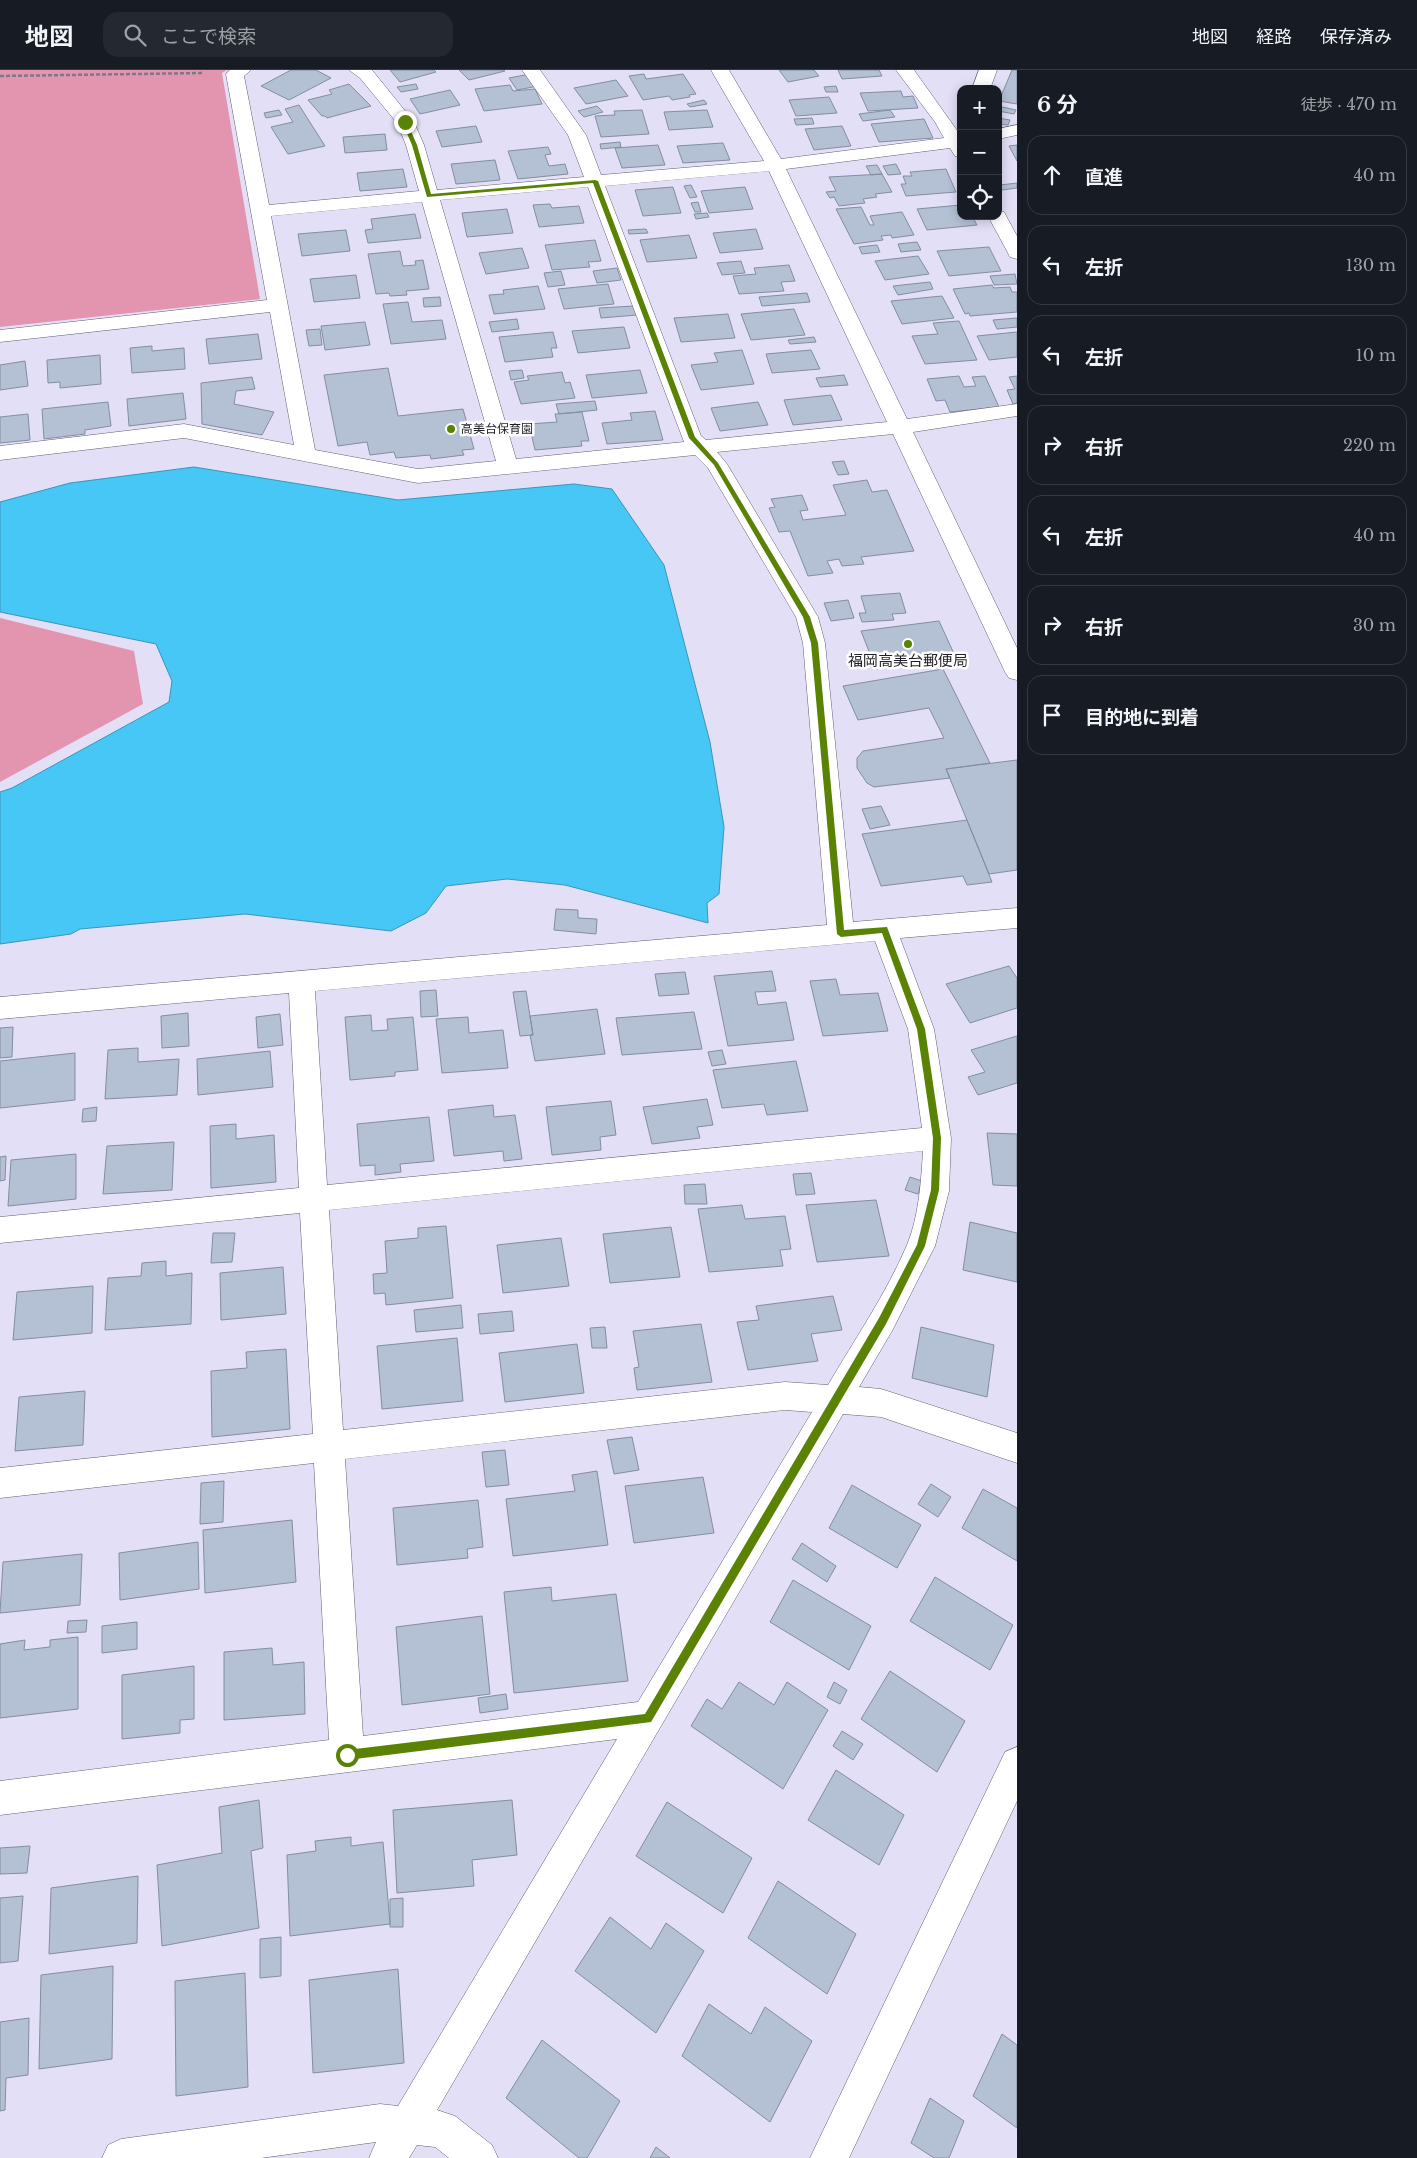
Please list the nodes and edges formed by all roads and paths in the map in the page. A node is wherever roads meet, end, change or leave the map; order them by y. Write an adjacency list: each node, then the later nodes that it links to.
1 (358, 70): 15 (street)
2 (531, 70): 14 (street)
3 (720, 70): 13 (street)
4 (905, 70): 11 (street)
5 (988, 70): 8 (street)
6 (238, 72): 7 (path); 16 (street)
7 (0, 76)
8 (982, 85)
9 (1017, 130): 10 (street)
10 (1002, 133)
11 (957, 139)
12 (957, 142): 13 (street)
13 (774, 166): 14 (street); 22 (street)
14 (595, 181): 15 (street); 23 (street)
15 (429, 196): 16 (street); 26 (street)
16 (260, 211): 19 (street)
17 (999, 220): 18 (street)
18 (1017, 253)
19 (278, 305): 20 (street); 25 (street)
20 (0, 336)
21 (1017, 410): 22 (street)
22 (900, 426): 23 (street); 27 (street)
23 (700, 447): 26 (street); 30 (street)
24 (0, 453): 25 (street)
25 (306, 454): 26 (street)
26 (508, 467)
27 (1017, 672)
28 (1017, 918): 29 (street)
29 (884, 929): 30 (street); 33 (street)
30 (841, 934): 31 (street)
31 (301, 982): 32 (street); 34 (street)
32 (0, 1008)
33 (937, 1138): 34 (street); 36 (street)
34 (314, 1199): 35 (street); 37 (street)
35 (0, 1230)
36 (836, 1400): 37 (street); 38 (street); 40 (street)
37 (329, 1447): 39 (street); 41 (street)
38 (1017, 1448)
39 (0, 1483)
40 (648, 1718): 41 (street); 44 (street)
41 (347, 1755): 43 (street)
42 (1017, 1764): 48 (street)
43 (0, 1798)
44 (407, 2126): 45 (street); 46 (street); 47 (street)
45 (121, 2158)
46 (388, 2158)
47 (479, 2158)
48 (829, 2158)

